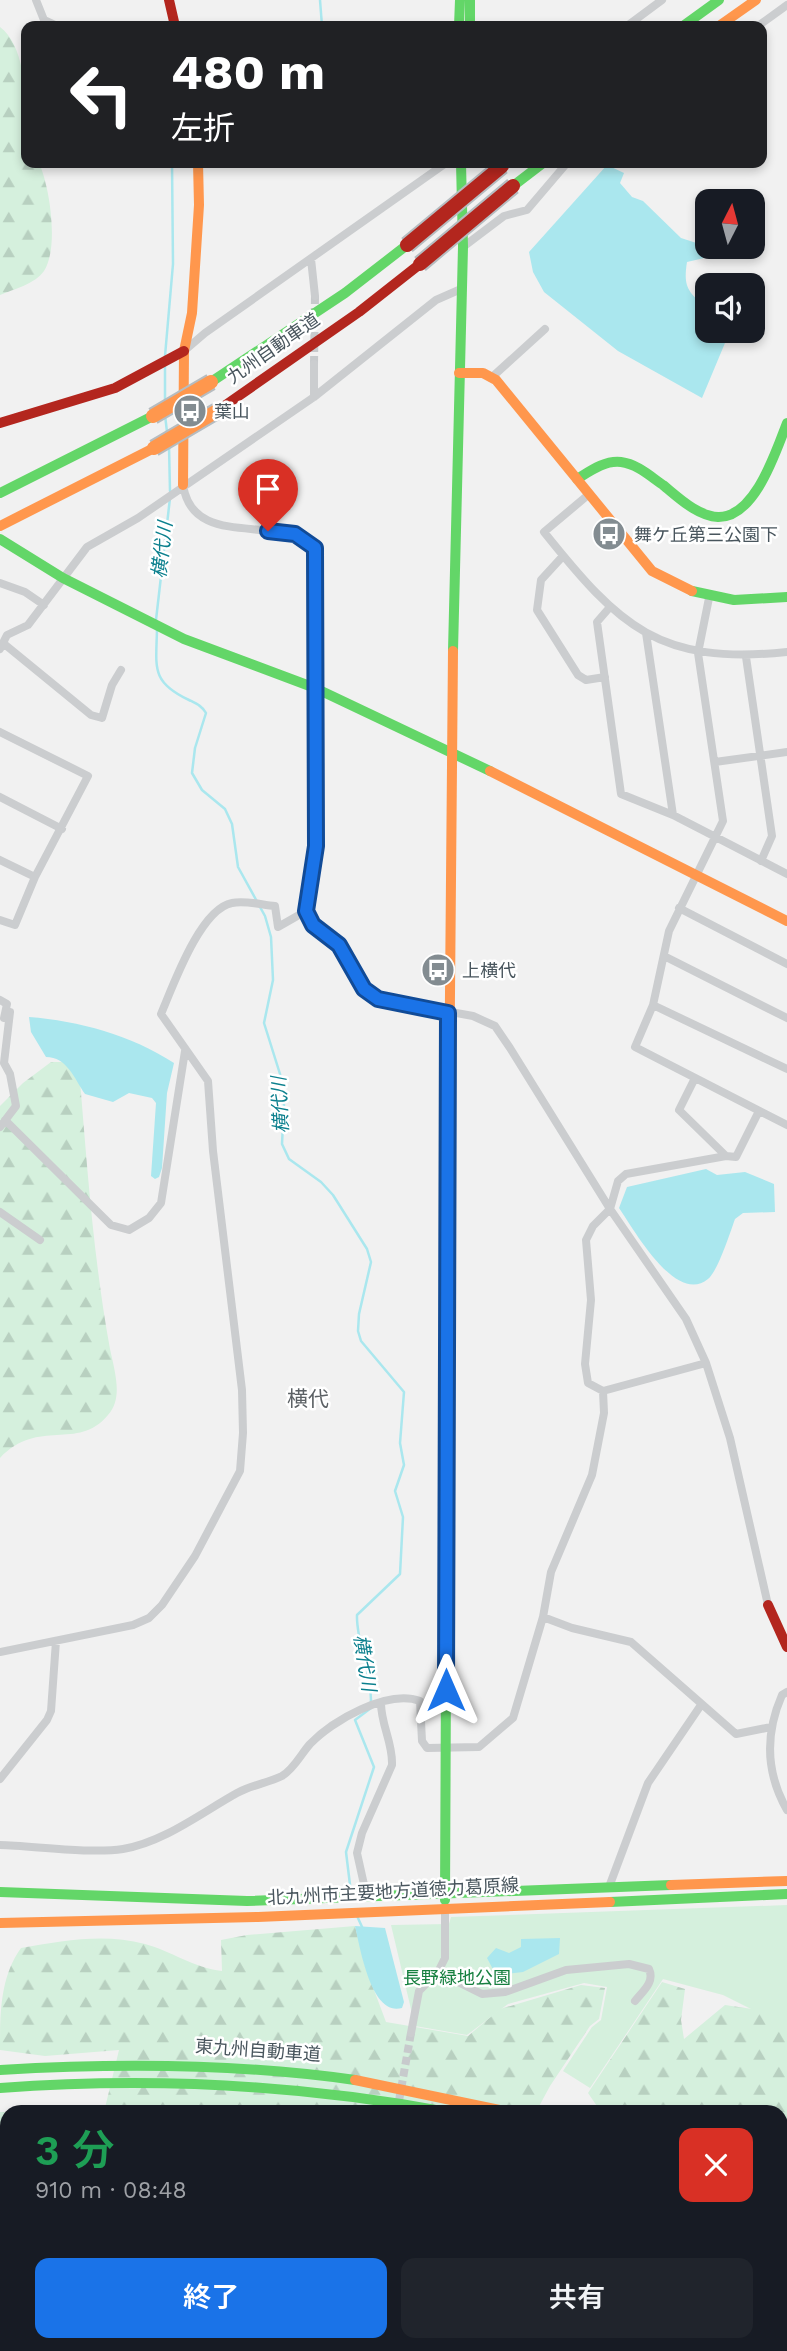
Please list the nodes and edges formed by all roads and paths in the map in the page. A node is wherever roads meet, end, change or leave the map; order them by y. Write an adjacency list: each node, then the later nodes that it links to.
1 (36, 0): 9 (street)
2 (169, 0): 10 (main road)
3 (460, 0): 11 (main road)
4 (470, 0): 12 (main road)
5 (662, 0): 13 (street)
6 (719, 0): 14 (main road)
7 (756, 0): 15 (main road)
8 (787, 5): 16 (street)
9 (46, 21)
10 (174, 21)
11 (459, 21)
12 (470, 21)
13 (634, 21)
14 (690, 21)
15 (726, 21)
16 (765, 21)
17 (198, 168): 28 (main road)
18 (439, 168): 24 (street)
19 (461, 168): 23 (main road)
20 (499, 168): 37 (main road, 九州自動車道, bridge)
21 (536, 168): 39 (main road, 九州自動車道, bridge)
22 (563, 168): 23 (street)
23 (463, 247): 25 (main road)
24 (311, 259): 26 (street); 28 (street)
25 (461, 289): 30 (main road); 32 (street)
26 (315, 296)
27 (545, 328): 31 (street)
28 (184, 351): 33 (main road); 36 (main road)
29 (314, 363): 32 (street)
30 (459, 373): 31 (main road); 57 (main road)
31 (491, 378): 35 (main road)
32 (314, 397): 36 (street)
33 (0, 423)
34 (787, 424): 35 (main road)
35 (577, 479): 38 (main road)
36 (183, 485): 42 (street); 55 (street)
37 (0, 494)
38 (588, 495): 41 (street); 45 (main road)
39 (0, 526)
40 (0, 539): 42 (main road)
41 (563, 555): 47 (street); 54 (street)
42 (63, 578): 46 (street); 55 (main road)
43 (0, 583): 46 (street)
44 (787, 597): 45 (main road)
45 (709, 598): 51 (street)
46 (44, 605): 49 (street)
47 (610, 607): 48 (street); 54 (street)
48 (646, 633): 51 (street); 62 (street)
49 (2, 646): 53 (street)
50 (787, 652): 52 (street)
51 (698, 653): 52 (street); 60 (street)
52 (746, 657): 59 (street)
53 (121, 670)
54 (605, 677): 62 (street)
55 (315, 688): 57 (main road); 71 (street)
56 (0, 732): 63 (street)
57 (450, 751): 67 (main road); 78 (main road)
58 (787, 752): 59 (street)
59 (761, 756): 60 (street); 66 (street)
60 (715, 762): 64 (street)
61 (0, 797): 63 (street)
62 (673, 815): 64 (street)
63 (62, 829): 69 (street)
64 (715, 838): 66 (street); 67 (street)
65 (0, 860): 69 (street)
66 (761, 861): 68 (street)
67 (696, 873): 70 (street); 73 (main road)
68 (787, 874)
69 (34, 877): 72 (street)
70 (679, 908): 74 (street); 75 (street)
71 (306, 911): 78 (street); 80 (street)
72 (0, 920)
73 (787, 921)
74 (664, 956): 77 (street); 79 (street)
75 (787, 964)
76 (0, 1000): 83 (street)
77 (653, 1005): 82 (street); 84 (street)
78 (448, 1013): 89 (street); 103 (main road)
79 (787, 1018)
80 (185, 1051): 86 (street); 96 (street)
81 (0, 1068): 83 (street)
82 (787, 1069)
83 (10, 1074): 86 (street)
84 (695, 1078): 85 (street); 88 (street)
85 (759, 1111): 87 (street); 88 (street)
86 (3, 1124)
87 (787, 1125)
88 (726, 1156): 89 (street)
89 (610, 1209): 92 (street); 93 (street)
90 (0, 1212): 91 (street)
91 (40, 1240)
92 (706, 1363): 93 (street); 94 (street)
93 (603, 1391): 95 (street)
94 (768, 1605): 97 (main road)
95 (543, 1617): 101 (street); 103 (street)
96 (56, 1641): 98 (street); 104 (street)
97 (787, 1647)
98 (0, 1652)
99 (787, 1692): 102 (street)
100 (381, 1703): 103 (street); 106 (street); 109 (street)
101 (701, 1705): 102 (street); 108 (street)
102 (771, 1727): 105 (street)
103 (446, 1746): 112 (main road)
104 (0, 1779)
105 (787, 1810)
106 (0, 1845)
107 (787, 1881): 108 (main road, 北九州市主要地方道徳力葛原線)
108 (609, 1887): 112 (main road, 北九州市主要地方道徳力葛原線)
109 (365, 1889)
110 (0, 1892): 112 (main road, 北九州市主要地方道徳力葛原線)
111 (787, 1894): 112 (main road, 北九州市主要地方道徳力葛原線)
112 (445, 1899): 113 (main road, 北九州市主要地方道徳力葛原線); 114 (street)
113 (0, 1923)
114 (438, 1972): 115 (street); 116 (street)
115 (635, 2001)
116 (411, 2033)
117 (0, 2070): 120 (main road, 東九州自動車道)
118 (0, 2088): 119 (main road, 東九州自動車道)
119 (414, 2105)
120 (478, 2105)

